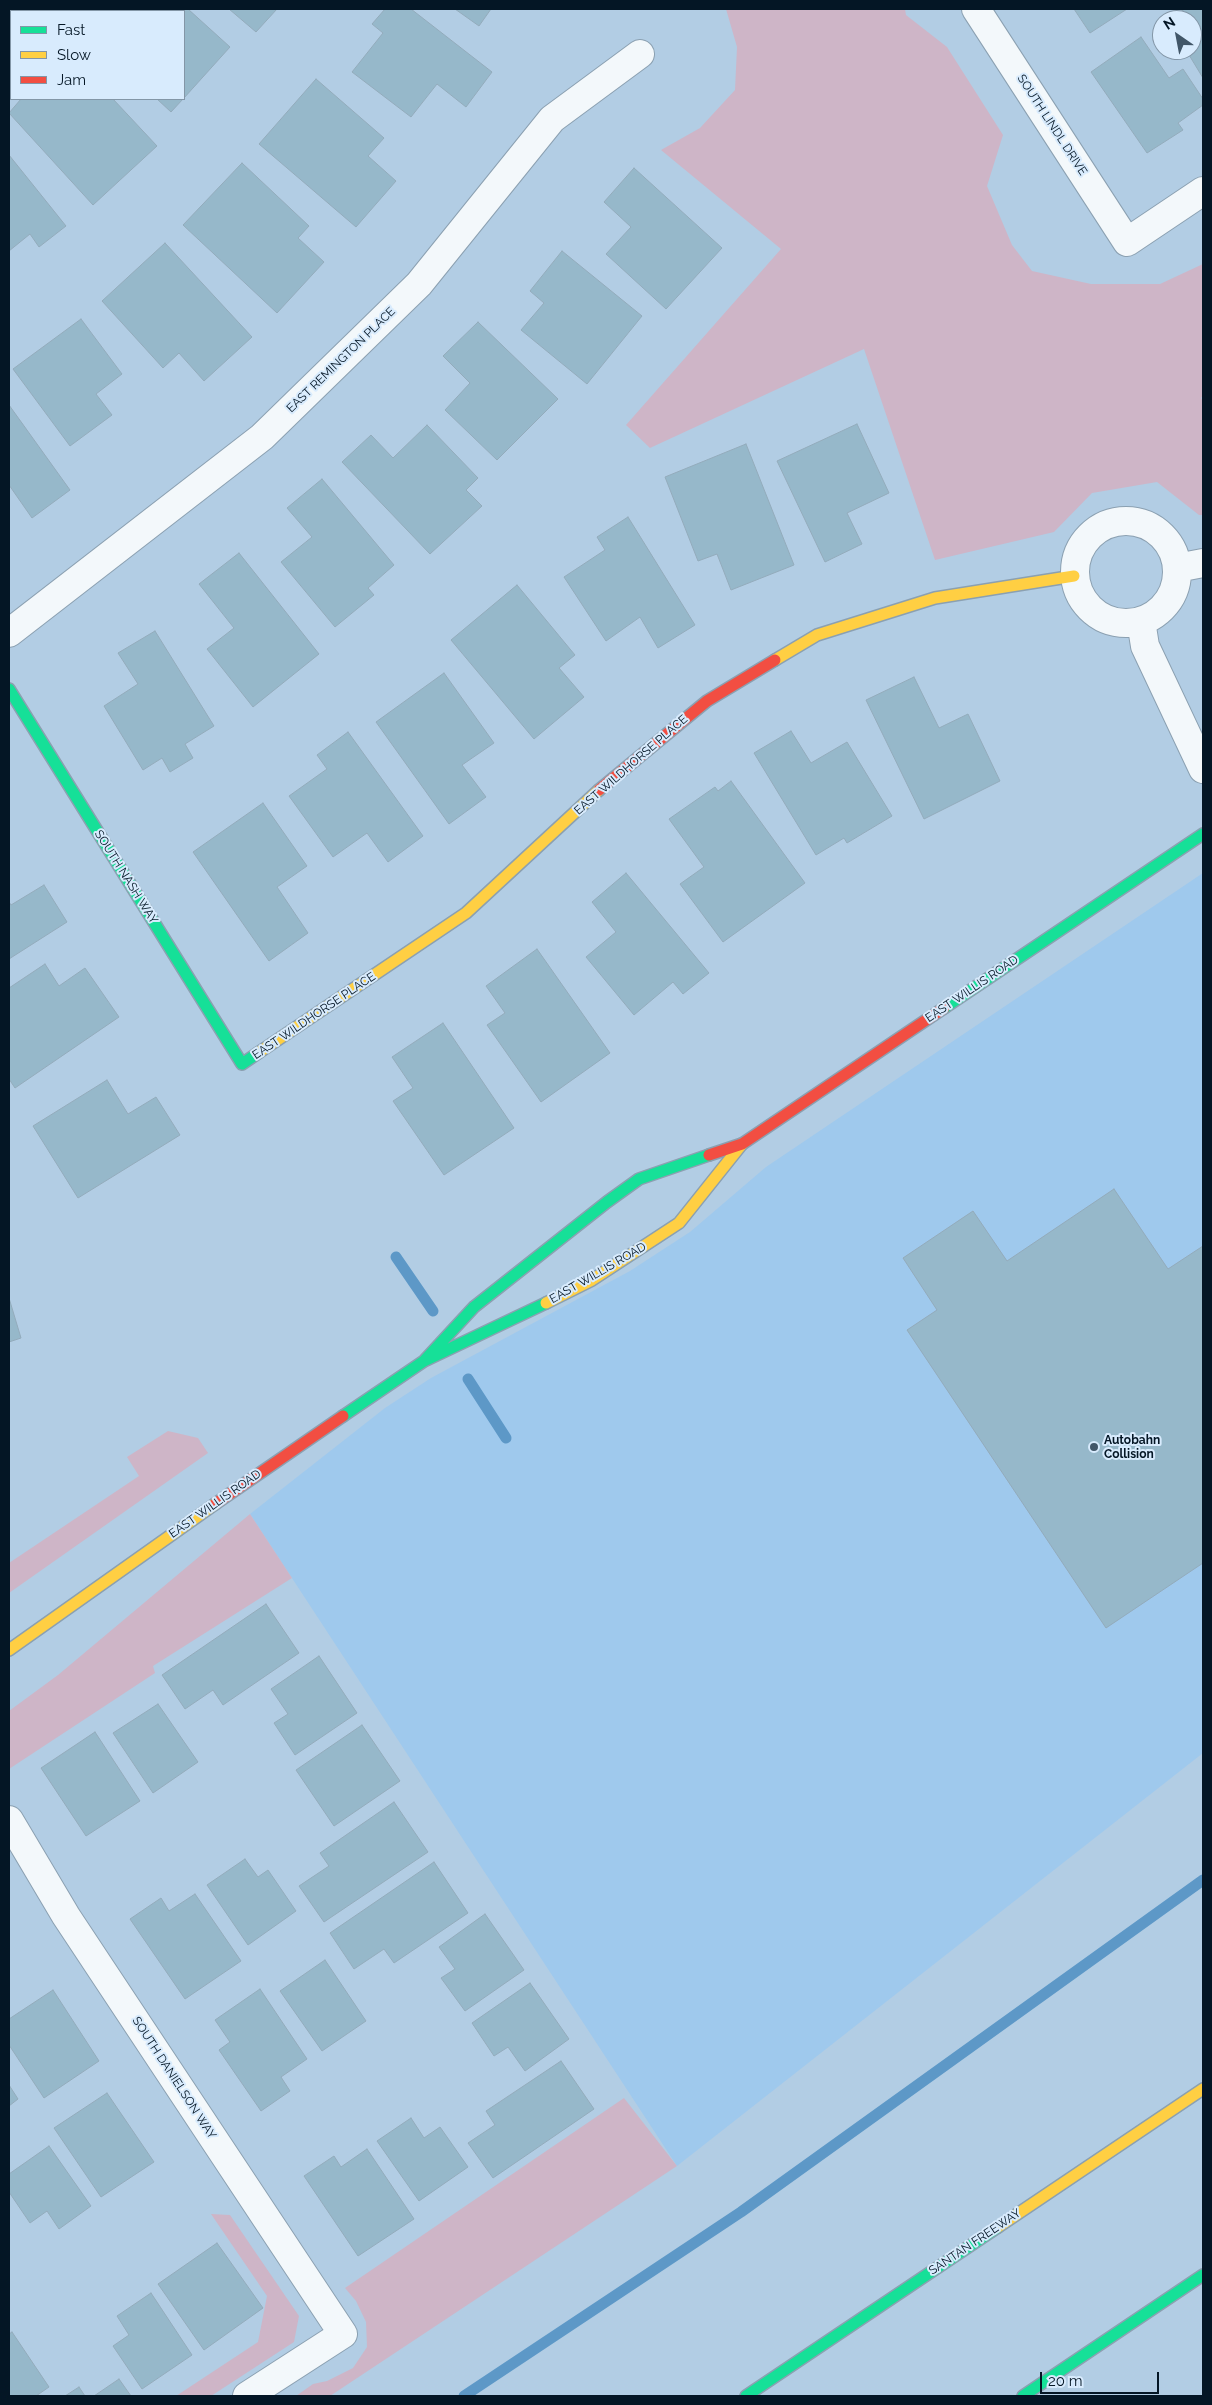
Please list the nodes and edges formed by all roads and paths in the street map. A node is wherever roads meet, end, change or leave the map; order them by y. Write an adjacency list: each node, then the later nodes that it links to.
1 (976, 9): 3 (street, SOUTH LINDL DRIVE)
2 (640, 54): 7 (street, EAST REMINGTON PLACE)
3 (1203, 191)
4 (1190, 565): 5 (street); 6 (street)
5 (1074, 576): 6 (street); 11 (main road, EAST WILDHORSE PLACE)
6 (1141, 621): 9 (street)
7 (9, 633)
8 (9, 689): 11 (main road, SOUTH NASH WAY)
9 (1203, 769)
10 (1203, 834): 12 (main road, EAST WILLIS ROAD)
11 (242, 1064)
12 (742, 1144): 13 (main road, EAST WILLIS ROAD); 13 (main road, EAST WILLIS ROAD)
13 (424, 1362): 14 (main road, EAST WILLIS ROAD)
14 (9, 1650)
15 (9, 1820): 18 (street, SOUTH DANIELSON WAY)
16 (1203, 2089): 19 (main road, SANTAN FREEWAY)
17 (1203, 2275): 20 (main road)
18 (247, 2396)
19 (746, 2396)
20 (1022, 2396)

